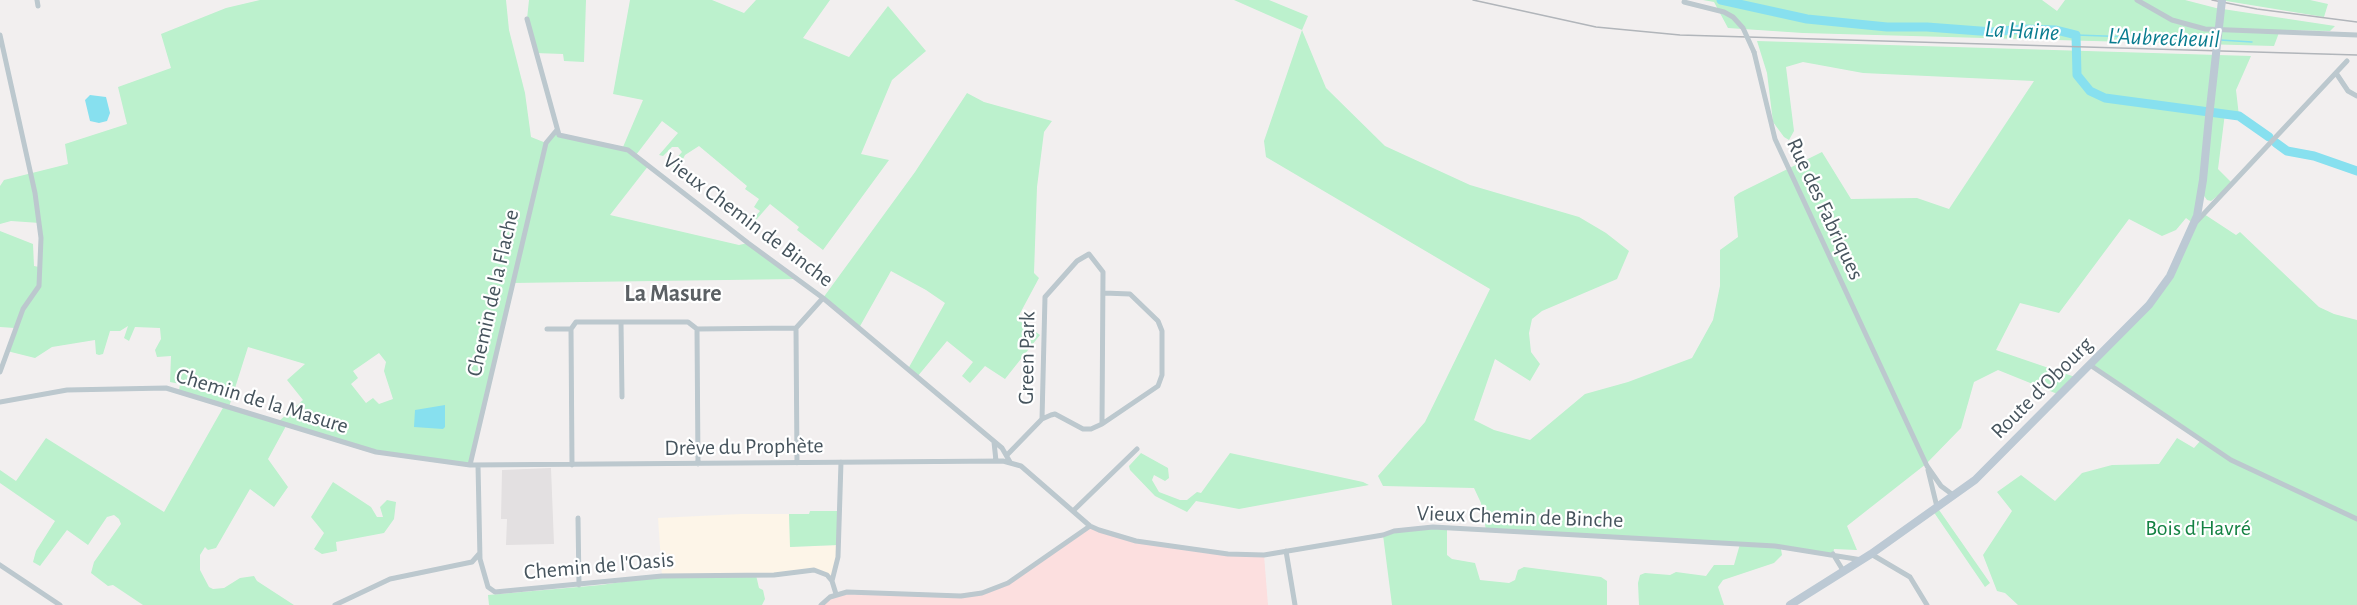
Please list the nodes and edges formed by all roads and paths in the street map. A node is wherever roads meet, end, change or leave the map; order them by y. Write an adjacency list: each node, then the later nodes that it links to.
1 (1676, 0): 37 (street, Rue des Fabriques, bridge)
2 (2137, 0): 6 (street)
3 (2222, 0): 12 (main road, Route d'Obourg, bridge)
4 (527, 19): 11 (street)
5 (0, 35): 7 (street)
6 (2357, 35)
7 (1, 47): 21 (street)
8 (2347, 61): 9 (street)
9 (2336, 73): 10 (street); 12 (street)
10 (2357, 96)
11 (556, 131): 14 (street, Vieux Chemin de Binche); 34 (street, Chemin de la Flache)
12 (2194, 224): 20 (main road, Route d'Obourg)
13 (1104, 293): 24 (street, Green Park); 25 (street, Green Park); 25 (street)
14 (823, 298): 16 (street); 26 (street, Vieux Chemin de Binche)
15 (621, 322): 18 (street); 19 (street); 22 (street)
16 (796, 328): 19 (street); 32 (street)
17 (548, 329): 18 (street)
18 (571, 329): 36 (street)
19 (697, 329): 33 (street)
20 (2090, 365): 38 (main road, Route d'Obourg); 42 (street)
21 (0, 372)
22 (622, 397)
23 (0, 402): 34 (street, Chemin de la Masure)
24 (1042, 419): 25 (street, Green Park); 28 (street, Green Park)
25 (1102, 424)
26 (994, 440): 28 (street, Vieux Chemin de Binche); 29 (street)
27 (1137, 448): 40 (street)
28 (1007, 455): 31 (street, Vieux Chemin de Binche)
29 (996, 461): 30 (street, Drève du Prophète); 31 (street, Drève du Prophète)
30 (840, 462): 32 (street, Drève du Prophète); 51 (street)
31 (1010, 462): 40 (street, Vieux Chemin de Binche)
32 (797, 463): 33 (street, Drève du Prophète)
33 (698, 464): 36 (street, Drève du Prophète)
34 (470, 465): 35 (street, Chemin de la Masure)
35 (478, 465): 36 (street, Drève du Prophète); 44 (street, Chemin de l'Oasis)
36 (572, 465)
37 (1927, 466): 38 (street, Rue des Fabriques); 39 (street, Rue des Fabriques)
38 (1953, 495): 39 (main road, Route d'Obourg)
39 (1937, 507): 47 (main road, Route d'Obourg)
40 (1073, 511): 43 (street, Vieux Chemin de Binche)
41 (578, 518): 52 (street)
42 (2357, 519)
43 (1090, 526): 45 (street, Vieux Chemin de Binche); 53 (street)
44 (479, 549): 52 (street, Chemin de l'Oasis); 55 (street)
45 (1286, 551): 46 (street, Vieux Chemin de Binche); 57 (street)
46 (1833, 554): 48 (street, Vieux Chemin de Binche); 50 (street)
47 (1871, 554): 48 (main road, Route d'Obourg); 59 (street)
48 (1862, 560): 50 (main road, Route d'Obourg)
49 (0, 565): 54 (street)
50 (1844, 572): 58 (main road, Route d'Obourg)
51 (832, 581): 52 (street, Chemin de l'Oasis); 53 (street)
52 (579, 585)
53 (836, 594): 56 (street)
54 (60, 605)
55 (335, 605)
56 (821, 605)
57 (1295, 605)
58 (1790, 605)
59 (1927, 605)

